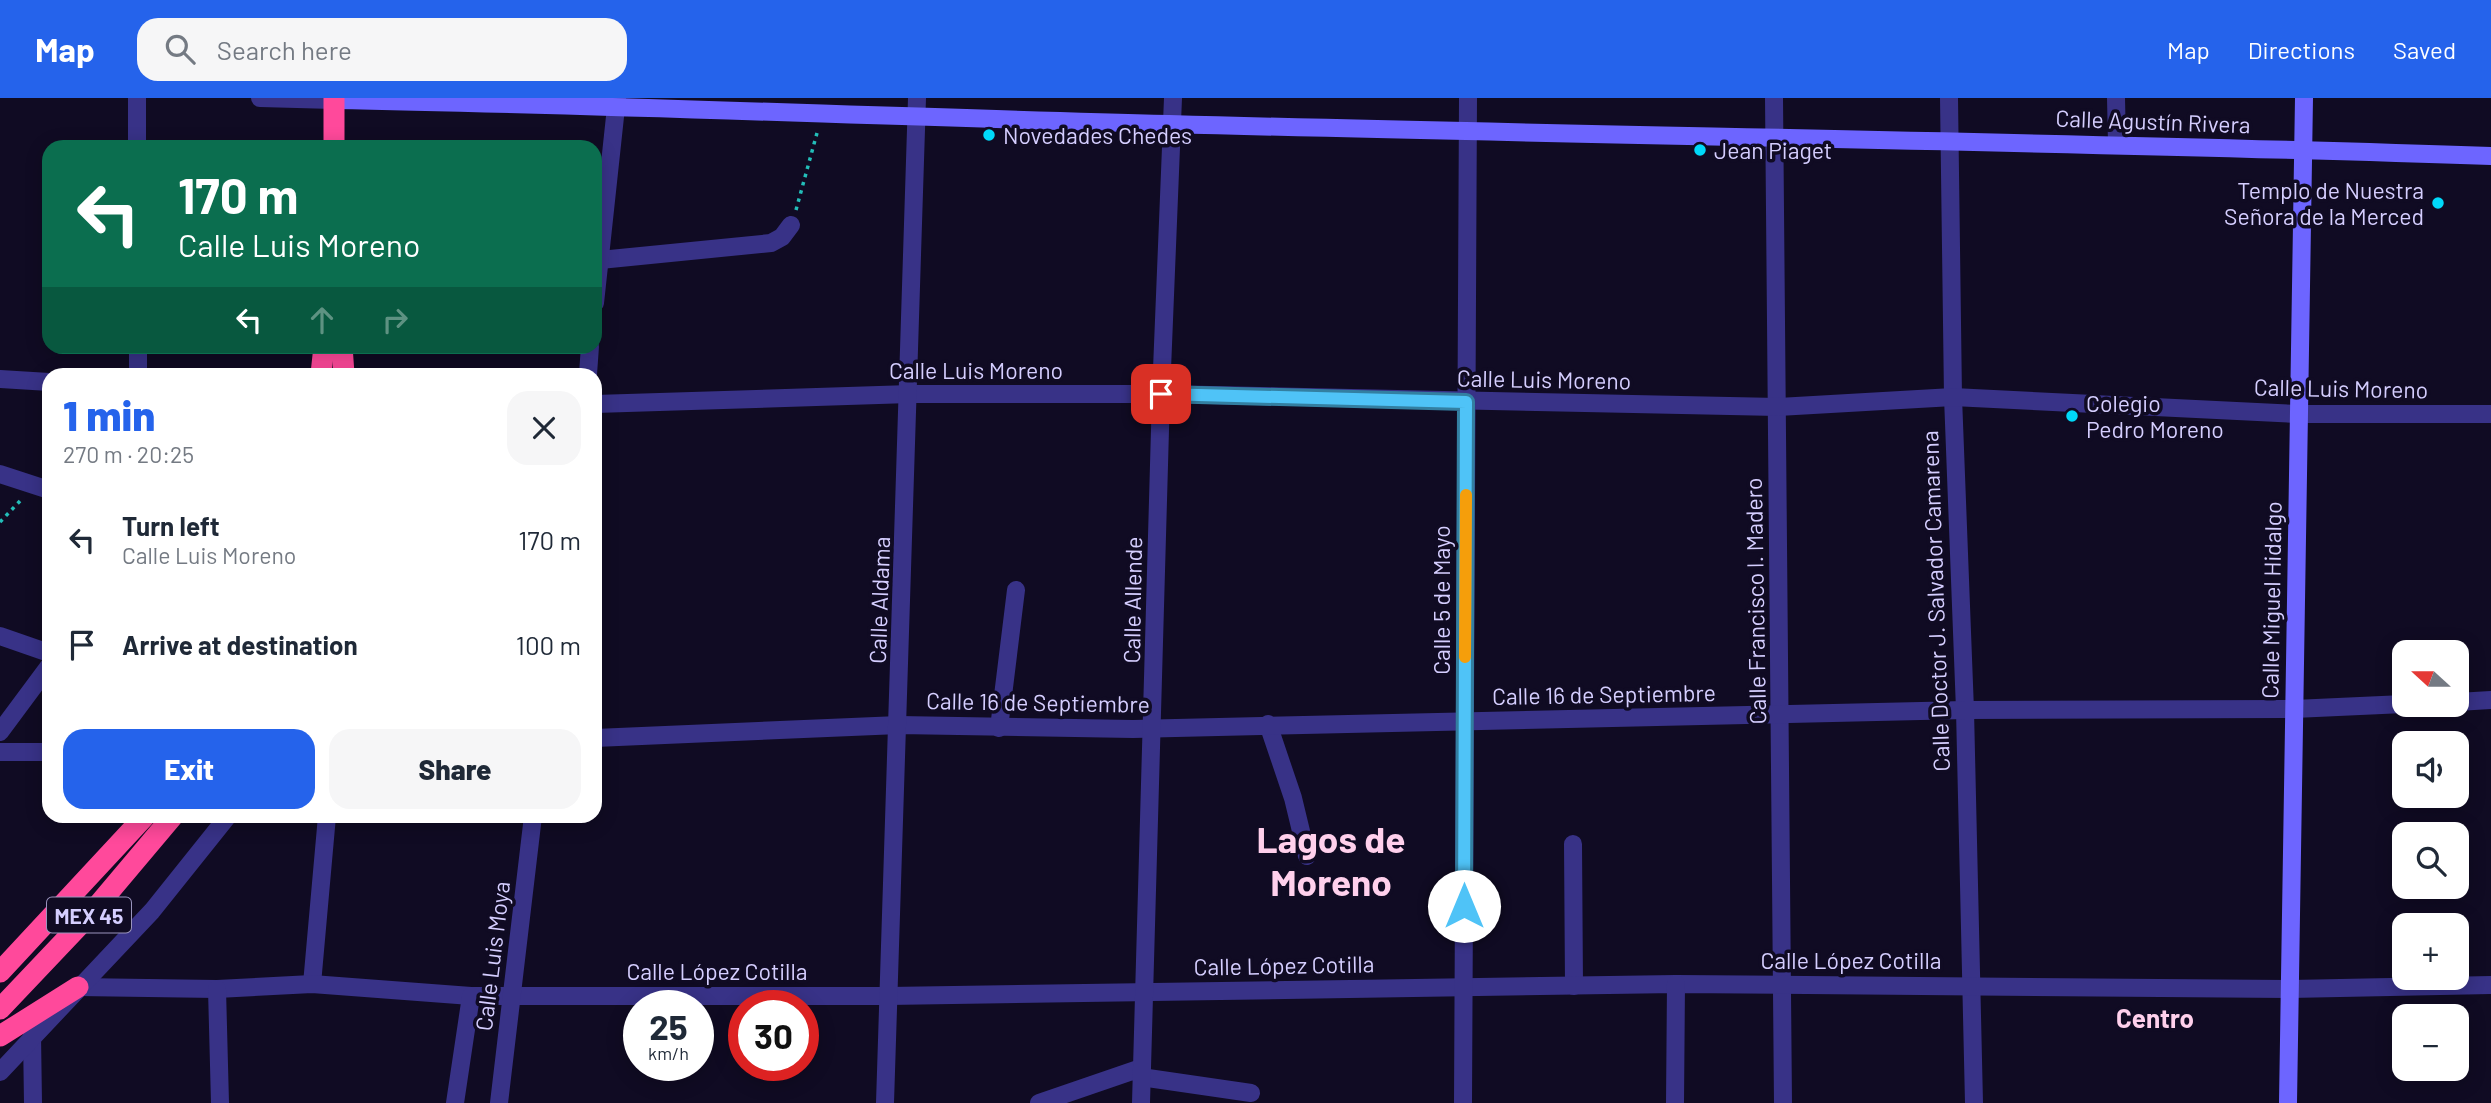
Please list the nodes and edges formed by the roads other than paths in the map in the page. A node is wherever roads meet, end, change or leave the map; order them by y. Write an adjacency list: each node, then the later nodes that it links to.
1 (137, 98): 17 (street)
2 (260, 98): 10 (street, Calle Agustín Rivera)
3 (918, 98): 12 (street, Calle Aldama)
4 (1173, 98): 13 (street, Calle Allende)
5 (1468, 98): 14 (street, Calle 5 de Mayo)
6 (1774, 98): 15 (street, Calle Francisco I. Madero)
7 (1949, 98): 16 (street, Calle Doctor J. Salvador Camarena)
8 (2116, 98): 19 (street)
9 (2304, 98): 20 (main road, Calle Miguel Hidalgo)
10 (334, 99): 11 (main road, Calle Agustín Rivera); 18 (highway)
11 (616, 102): 12 (main road, Calle Agustín Rivera); 23 (street)
12 (916, 118): 13 (main road, Calle Agustín Rivera); 27 (street, Calle Aldama)
13 (1173, 125): 14 (main road, Calle Agustín Rivera); 28 (street, Calle Allende)
14 (1468, 131): 15 (main road, Calle Agustín Rivera); 30 (street, Calle 5 de Mayo)
15 (1774, 136): 16 (main road, Calle Agustín Rivera); 32 (street, Calle Francisco I. Madero)
16 (1949, 139): 19 (main road, Calle Agustín Rivera); 29 (street, Calle Doctor J. Salvador Camarena)
17 (137, 140)
18 (334, 140)
19 (2117, 144): 20 (main road, Calle Agustín Rivera)
20 (2304, 150): 21 (main road, Calle Agustín Rivera); 33 (main road, Calle Miguel Hidalgo)
21 (2491, 156)
22 (791, 225): 24 (street)
23 (602, 240)
24 (602, 260)
25 (0, 379): 26 (street)
26 (42, 382)
27 (910, 394): 28 (street, Calle Luis Moreno); 31 (street, Calle Luis Moreno); 49 (street, Calle Aldama)
28 (1161, 394): 30 (street, Calle Luis Moreno); 51 (street, Calle Allende)
29 (1953, 397): 32 (street, Calle Luis Moreno); 33 (street, Calle Luis Moreno); 45 (street, Calle Doctor J. Salvador Camarena)
30 (1466, 402): 32 (street, Calle Luis Moreno); 47 (street, Calle 5 de Mayo)
31 (602, 404)
32 (1778, 407): 46 (street, Calle Francisco I. Madero)
33 (2298, 414): 34 (street, Calle Luis Moreno); 44 (main road, Calle Miguel Hidalgo)
34 (2491, 414)
35 (0, 474): 36 (street)
36 (42, 487)
37 (1016, 590): 50 (street)
38 (0, 636): 39 (street)
39 (42, 651)
40 (42, 675): 52 (street)
41 (2491, 700): 42 (street)
42 (2469, 701)
43 (2392, 705): 44 (street, Calle 16 de Septiembre)
44 (2294, 709): 45 (street, Calle 16 de Septiembre); 75 (main road, Calle Miguel Hidalgo)
45 (1965, 710): 46 (street, Calle 16 de Septiembre); 69 (street, Calle Doctor J. Salvador Camarena)
46 (1780, 716): 47 (street, Calle 16 de Septiembre); 68 (street, Calle Francisco I. Madero)
47 (1465, 721): 48 (street, Calle 16 de Septiembre); 71 (street, Calle 5 de Mayo)
48 (1268, 724): 51 (street, Calle 16 de Septiembre); 62 (street)
49 (899, 725): 50 (street, Calle 16 de Septiembre); 53 (street, Calle 16 de Septiembre); 79 (street, Calle Aldama)
50 (999, 727): 51 (street, Calle 16 de Septiembre)
51 (1153, 728): 76 (street, Calle Allende)
52 (0, 732)
53 (602, 738)
54 (0, 752): 55 (street)
55 (42, 752)
56 (138, 823): 64 (highway, MEX 45)
57 (167, 823): 63 (highway, MEX 45)
58 (222, 823): 73 (street)
59 (326, 823): 66 (street)
60 (532, 823): 77 (street, Calle Luis Moya)
61 (1573, 844): 72 (street)
62 (1307, 856)
63 (47, 958): 65 (highway); 80 (highway, MEX 45)
64 (0, 972)
65 (0, 984)
66 (312, 984): 74 (street, Calle López Cotilla); 78 (street, Calle López Cotilla)
67 (1676, 984): 68 (street, Calle López Cotilla); 72 (street, Calle López Cotilla); 94 (street)
68 (1782, 984): 69 (street, Calle López Cotilla); 95 (street, Calle Francisco I. Madero)
69 (1970, 985): 75 (street, Calle López Cotilla); 96 (street, Calle Doctor J. Salvador Camarena)
70 (2491, 985): 75 (street, Calle López Cotilla)
71 (1464, 986): 72 (street, Calle López Cotilla); 76 (street, Calle López Cotilla); 93 (street, Calle 5 de Mayo)
72 (1574, 986)
73 (78, 987): 74 (street, Calle López Cotilla); 81 (street); 82 (highway)
74 (217, 989): 87 (street)
75 (2290, 989): 97 (main road, Calle Miguel Hidalgo)
76 (1144, 992): 79 (street, Calle López Cotilla); 84 (street, Calle Allende)
77 (512, 995): 78 (street, Calle López Cotilla); 79 (street, Calle López Cotilla); 89 (street, Calle Luis Moya)
78 (471, 996): 88 (street, Calle Luis Moya)
79 (888, 996): 90 (street, Calle Aldama)
80 (0, 1009)
81 (32, 1035): 83 (street); 86 (street)
82 (0, 1037)
83 (0, 1072)
84 (1141, 1073): 85 (street); 91 (street); 92 (street, Calle Allende)
85 (1251, 1093)
86 (33, 1103)
87 (220, 1103)
88 (454, 1103)
89 (499, 1103)
90 (885, 1103)
91 (1039, 1103)
92 (1141, 1103)
93 (1463, 1103)
94 (1675, 1103)
95 (1783, 1103)
96 (1974, 1103)
97 (2288, 1103)

